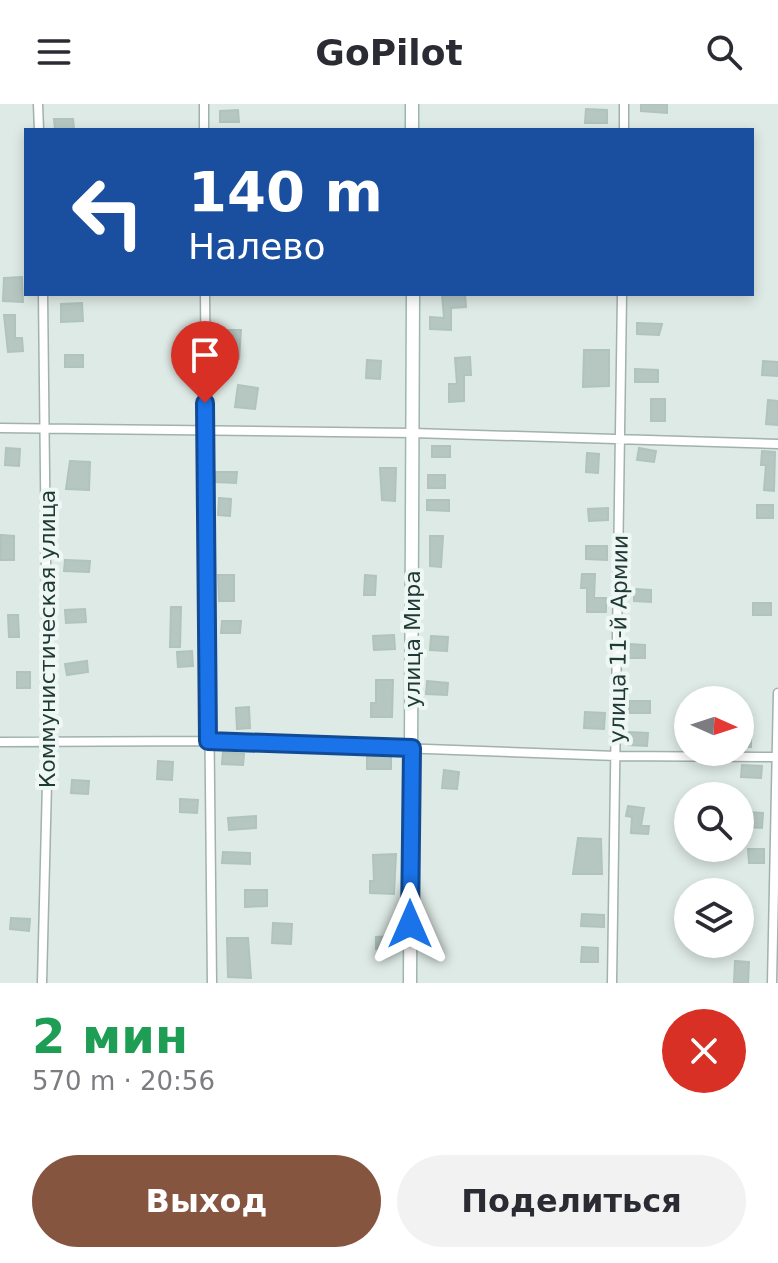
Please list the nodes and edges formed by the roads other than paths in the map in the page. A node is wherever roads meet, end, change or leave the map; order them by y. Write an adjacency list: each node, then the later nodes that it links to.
1 (38, 104): 5 (street)
2 (204, 104): 6 (street)
3 (412, 104): 7 (street)
4 (624, 104): 8 (street)
5 (39, 128)
6 (204, 128)
7 (412, 128)
8 (624, 128)
9 (43, 296): 14 (street, Коммунистическая улица)
10 (205, 296): 15 (street)
11 (413, 296): 16 (street, улица Мира)
12 (622, 296): 17 (street, улица 11-й Армии)
13 (0, 428): 14 (street)
14 (46, 429): 15 (street); 22 (street, Коммунистическая улица)
15 (205, 430): 16 (street); 20 (street)
16 (413, 433): 17 (street); 23 (street, улица Мира)
17 (620, 439): 18 (street); 24 (street, улица 11-й Армии)
18 (778, 444)
19 (778, 693): 25 (street)
20 (208, 741): 22 (street); 23 (street); 28 (street)
21 (0, 742): 22 (street)
22 (48, 743): 27 (street, Коммунистическая улица)
23 (412, 748): 24 (street); 29 (street, улица Мира)
24 (616, 756): 25 (street); 30 (street, улица 11-й Армии)
25 (776, 757): 26 (street)
26 (776, 818): 31 (street)
27 (42, 983)
28 (212, 983)
29 (410, 983)
30 (612, 983)
31 (772, 983)

